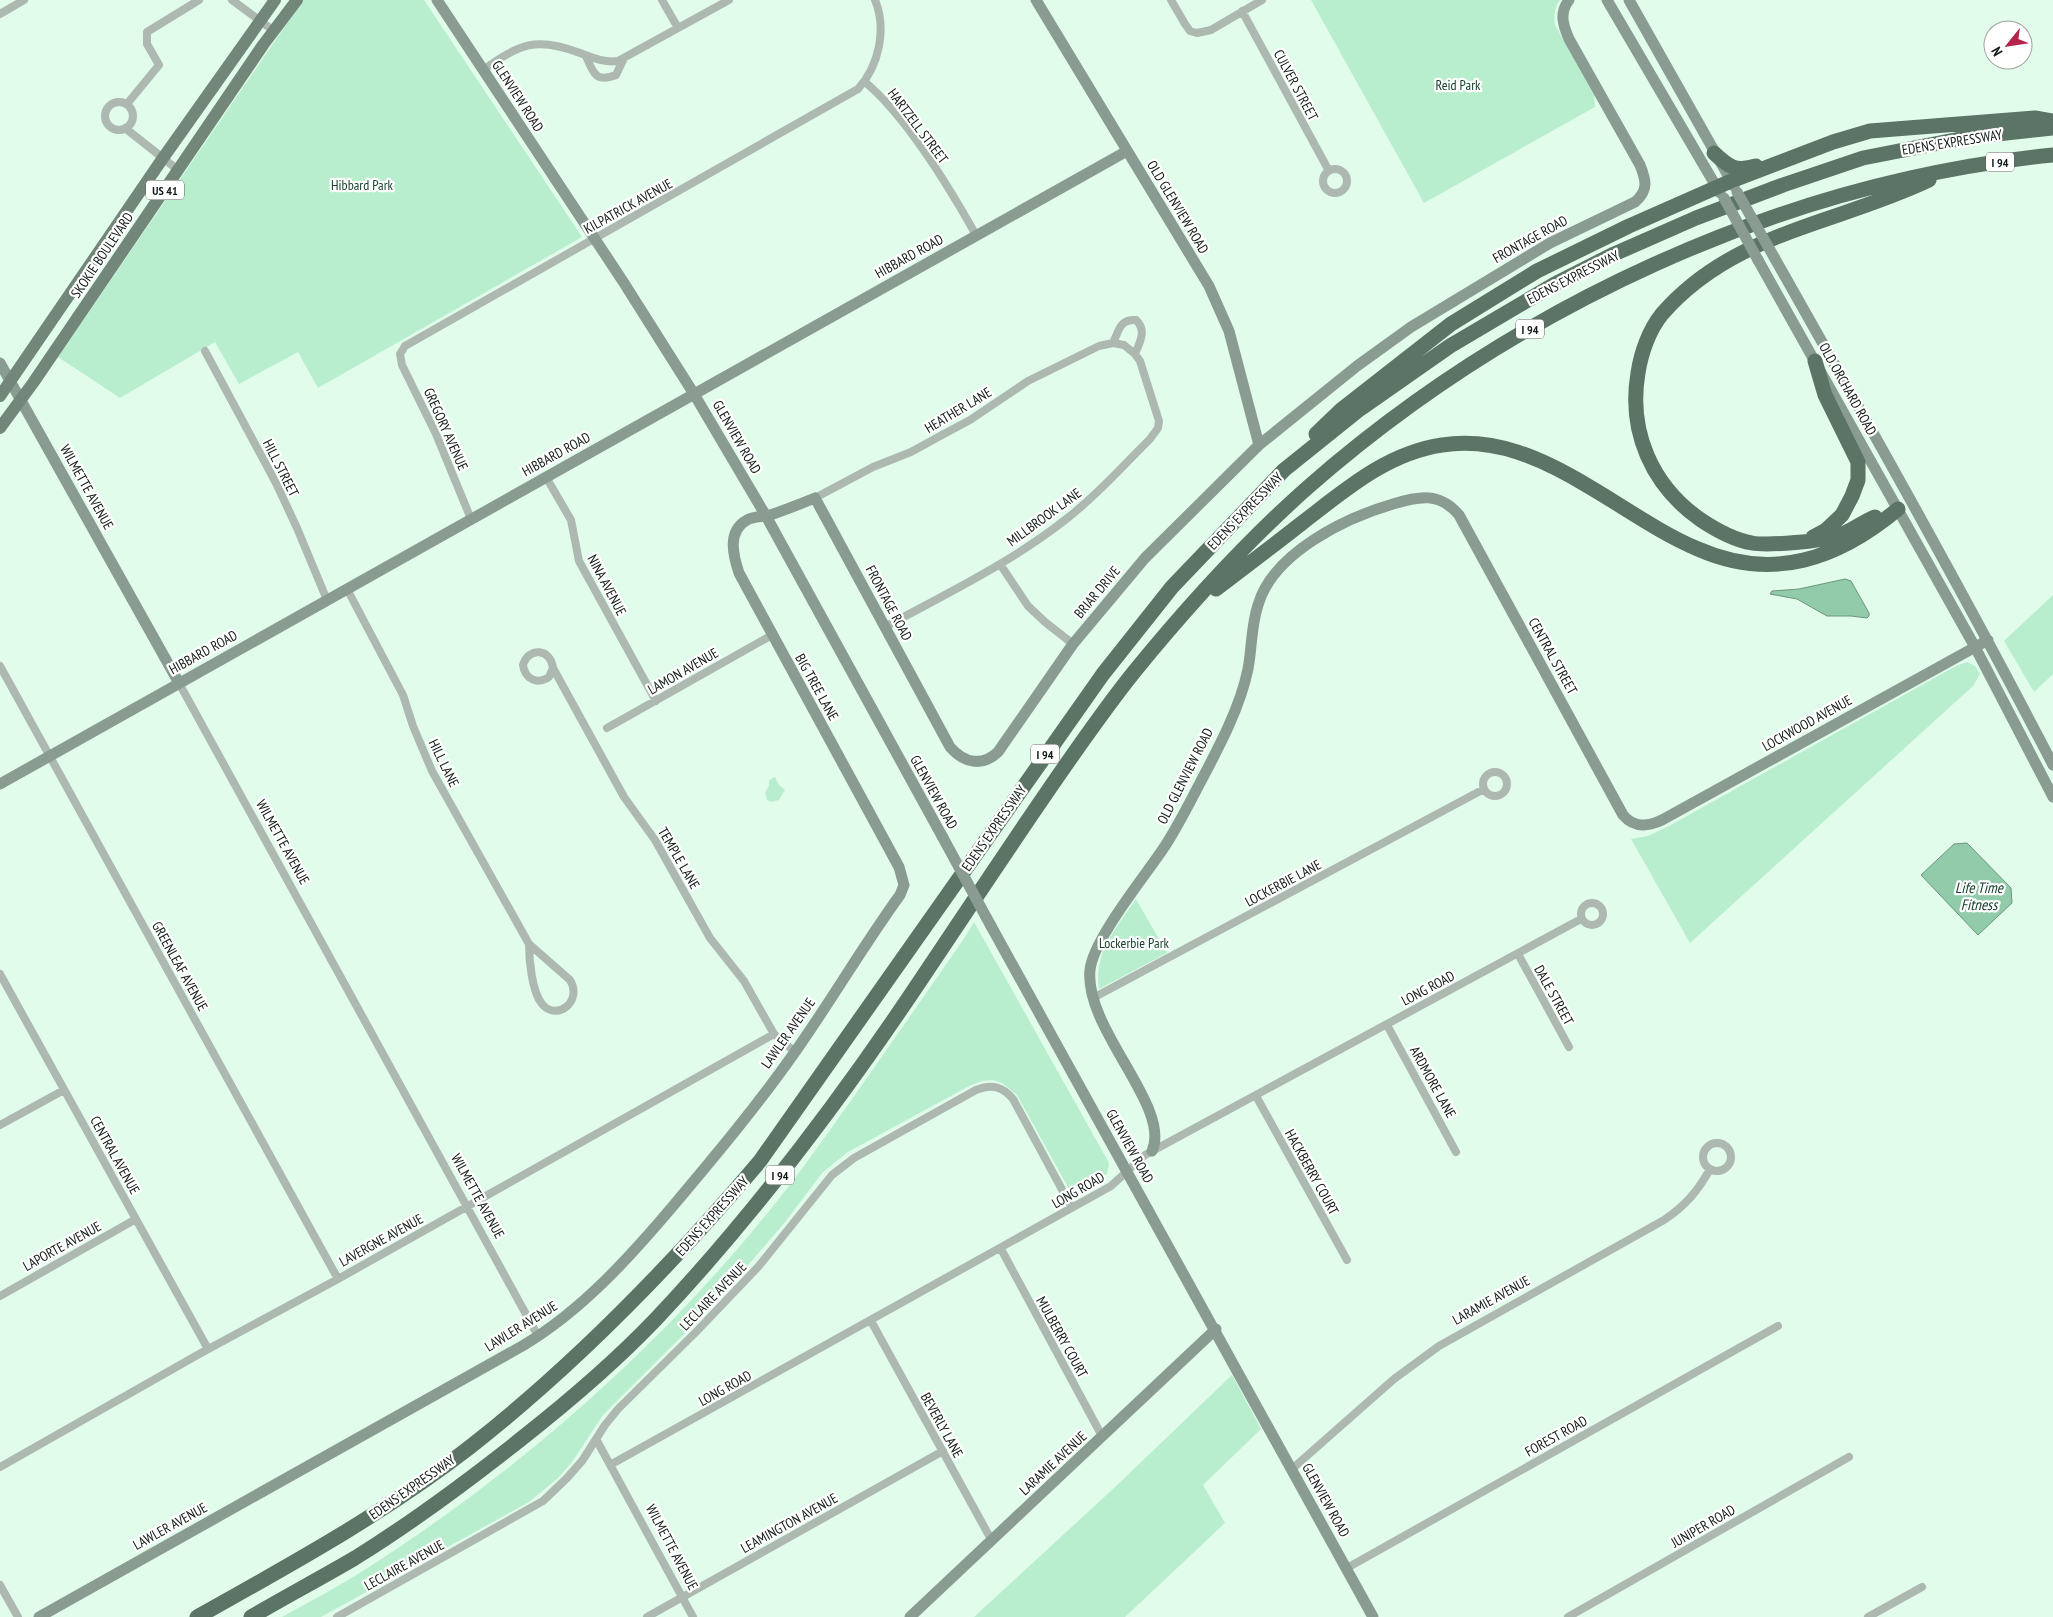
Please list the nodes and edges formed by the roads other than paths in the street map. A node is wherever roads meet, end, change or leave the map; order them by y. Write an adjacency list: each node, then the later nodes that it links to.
1 (24, 0): 17 (street)
2 (199, 0): 25 (street)
3 (232, 0): 18 (street)
4 (275, 0): 18 (main road, SKOKIE BOULEVARD / US 41)
5 (297, 0): 20 (main road, SKOKIE BOULEVARD / US 41)
6 (437, 0): 23 (street, GLENVIEW ROAD)
7 (662, 0): 19 (street)
8 (729, 0): 19 (street)
9 (875, 0): 24 (street)
10 (1036, 0): 30 (street, OLD GLENVIEW ROAD)
11 (1171, 0): 16 (street)
12 (1262, 0): 16 (street)
13 (1569, 0): 52 (street, FRONTAGE ROAD)
14 (1607, 0): 37 (street, OLD ORCHARD ROAD)
15 (1630, 0): 31 (street, OLD ORCHARD ROAD)
16 (1242, 11): 35 (street, CULVER STREET)
17 (0, 14)
18 (260, 21): 20 (street); 33 (main road, SKOKIE BOULEVARD / US 41)
19 (678, 28): 22 (street)
20 (274, 31): 34 (main road, SKOKIE BOULEVARD / US 41)
21 (586, 56): 22 (street); 22 (street); 23 (street)
22 (624, 58)
23 (483, 70): 39 (street, GLENVIEW ROAD)
24 (865, 82): 38 (street, HARTZELL STREET); 39 (street, KILPATRICK AVENUE)
25 (127, 104): 27 (street); 27 (street)
26 (2053, 121): 29 (highway)
27 (125, 128): 33 (street)
28 (2053, 128): 53 (highway, EDENS EXPRESSWAY / I 94)
29 (1833, 142): 31 (highway); 37 (highway)
30 (1127, 150): 38 (street, HIBBARD ROAD); 52 (street, OLD GLENVIEW ROAD)
31 (1714, 152): 37 (street, OLD ORCHARD ROAD)
32 (2053, 155): 36 (highway, EDENS EXPRESSWAY / I 94)
33 (163, 158): 34 (street); 47 (main road, SKOKIE BOULEVARD / US 41)
34 (178, 170): 50 (main road, SKOKIE BOULEVARD / US 41)
35 (1329, 171)
36 (1948, 171): 60 (highway); 64 (highway, EDENS EXPRESSWAY / I 94)
37 (1727, 190): 45 (street, OLD ORCHARD ROAD, bridge); 53 (highway); 67 (street, OLD ORCHARD ROAD, bridge)
38 (976, 235): 48 (street, HIBBARD ROAD)
39 (594, 239): 42 (street, KILPATRICK AVENUE); 48 (street, GLENVIEW ROAD)
40 (1114, 343): 41 (street, HEATHER LANE); 44 (street); 55 (street, HEATHER LANE)
41 (1124, 345): 44 (street, MILLBROOK LANE)
42 (402, 350): 59 (street, GREGORY AVENUE)
43 (205, 352): 63 (street, HILL STREET)
44 (1135, 354): 61 (street, MILLBROOK LANE)
45 (1815, 361): 57 (street, OLD ORCHARD ROAD); 60 (highway)
46 (0, 362): 47 (street, WILMETTE AVENUE)
47 (10, 380): 49 (main road, SKOKIE BOULEVARD / US 41); 50 (street, WILMETTE AVENUE)
48 (694, 394): 54 (street, HIBBARD ROAD); 58 (street, GLENVIEW ROAD)
49 (0, 396)
50 (21, 399): 51 (main road, SKOKIE BOULEVARD / US 41); 72 (street, WILMETTE AVENUE)
51 (0, 428)
52 (1259, 445): 68 (street, BRIAR DRIVE)
53 (1284, 470): 125 (highway, EDENS EXPRESSWAY / I 94)
54 (546, 477): 59 (street, HIBBARD ROAD); 73 (street, NINA AVENUE)
55 (815, 498): 58 (street); 65 (street, FRONTAGE ROAD)
56 (1441, 500): 81 (street, CENTRAL STREET); 87 (street, OLD GLENVIEW ROAD)
57 (1898, 509): 60 (highway); 64 (highway); 69 (street, OLD ORCHARD ROAD)
58 (766, 516): 66 (street, BIG TREE LANE); 98 (street, GLENVIEW ROAD, bridge)
59 (470, 519): 62 (street, HIBBARD ROAD)
60 (1804, 541)
61 (1000, 564): 65 (street, MILLBROOK LANE); 68 (street)
62 (347, 589): 63 (street, HIBBARD ROAD); 84 (street, HILL LANE)
63 (326, 600): 72 (street, HIBBARD ROAD)
64 (1185, 612): 126 (highway, EDENS EXPRESSWAY / I 94)
65 (885, 627): 76 (street, FRONTAGE ROAD)
66 (772, 635): 73 (street, LAMON AVENUE); 82 (street, BIG TREE LANE)
67 (1988, 640): 69 (street, LOCKWOOD AVENUE); 77 (street, OLD ORCHARD ROAD)
68 (1073, 644): 76 (street, BRIAR DRIVE)
69 (1975, 647): 80 (street, OLD ORCHARD ROAD); 81 (street, LOCKWOOD AVENUE)
70 (0, 666): 75 (street, GREENLEAF AVENUE)
71 (553, 668): 89 (street, TEMPLE LANE)
72 (179, 683): 75 (street, HIBBARD ROAD); 99 (street, WILMETTE AVENUE)
73 (656, 701): 74 (street, LAMON AVENUE)
74 (607, 728)
75 (49, 756): 78 (street, HIBBARD ROAD); 104 (street, GREENLEAF AVENUE)
76 (970, 762)
77 (2053, 765)
78 (0, 784)
79 (1484, 789): 87 (street, LOCKERBIE LANE)
80 (2053, 797)
81 (1639, 825)
82 (904, 885): 91 (street, LAWLER AVENUE)
83 (1581, 919): 85 (street, LONG ROAD)
84 (529, 944): 84 (street, HILL LANE)
85 (1518, 954): 88 (street, LONG ROAD); 90 (street, DALE STREET)
86 (0, 974): 92 (street, CENTRAL AVENUE)
87 (1094, 998): 95 (street, OLD GLENVIEW ROAD)
88 (1387, 1024): 93 (street, LONG ROAD); 96 (street, ARDMORE LANE)
89 (774, 1034): 91 (street, TEMPLE LANE); 99 (street, LAVERGNE AVENUE)
90 (1569, 1047)
91 (795, 1052): 109 (street, LAWLER AVENUE)
92 (64, 1090): 94 (street); 101 (street, CENTRAL AVENUE)
93 (1256, 1096): 95 (street, LONG ROAD); 103 (street, HACKBERRY COURT)
94 (0, 1125)
95 (1152, 1151): 98 (street, LONG ROAD)
96 (1456, 1152)
97 (1710, 1169): 117 (street, LARAMIE AVENUE)
98 (1127, 1171): 100 (street, LONG ROAD); 108 (street, GLENVIEW ROAD)
99 (467, 1207): 104 (street, LAVERGNE AVENUE); 109 (street, WILMETTE AVENUE)
100 (1072, 1208): 102 (street, LONG ROAD); 112 (street, LECLAIRE AVENUE)
101 (136, 1219): 105 (street, LAPORTE AVENUE); 110 (street, CENTRAL AVENUE)
102 (1001, 1249): 106 (street, LONG ROAD); 111 (street, MULBERRY COURT)
103 (1347, 1260)
104 (338, 1279): 110 (street, LAVERGNE AVENUE)
105 (0, 1296)
106 (871, 1321): 113 (street, BEVERLY LANE); 115 (street, LONG ROAD)
107 (1778, 1326): 119 (street, FOREST ROAD)
108 (1216, 1329): 111 (street, LARAMIE AVENUE); 117 (street, GLENVIEW ROAD)
109 (538, 1336): 124 (street, LAWLER AVENUE)
110 (208, 1349): 116 (street, LAVERGNE AVENUE)
111 (1102, 1436): 118 (street, LARAMIE AVENUE)
112 (596, 1439): 115 (street, WILMETTE AVENUE); 127 (street, LECLAIRE AVENUE)
113 (943, 1452): 118 (street, BEVERLY LANE); 122 (street, LEAMINGTON AVENUE)
114 (1849, 1457): 132 (street, JUNIPER ROAD)
115 (610, 1466): 122 (street, WILMETTE AVENUE)
116 (0, 1467)
117 (1292, 1469): 119 (street, GLENVIEW ROAD)
118 (992, 1541): 130 (street, LARAMIE AVENUE)
119 (1347, 1568): 131 (street, GLENVIEW ROAD)
120 (0, 1585): 123 (street)
121 (1922, 1586): 133 (street)
122 (682, 1598): 128 (street, LEAMINGTON AVENUE); 129 (street, WILMETTE AVENUE)
123 (18, 1617)
124 (39, 1617)
125 (197, 1617)
126 (251, 1617)
127 (337, 1617)
128 (647, 1617)
129 (692, 1617)
130 (910, 1617)
131 (1373, 1617)
132 (1568, 1617)
133 (1868, 1617)

